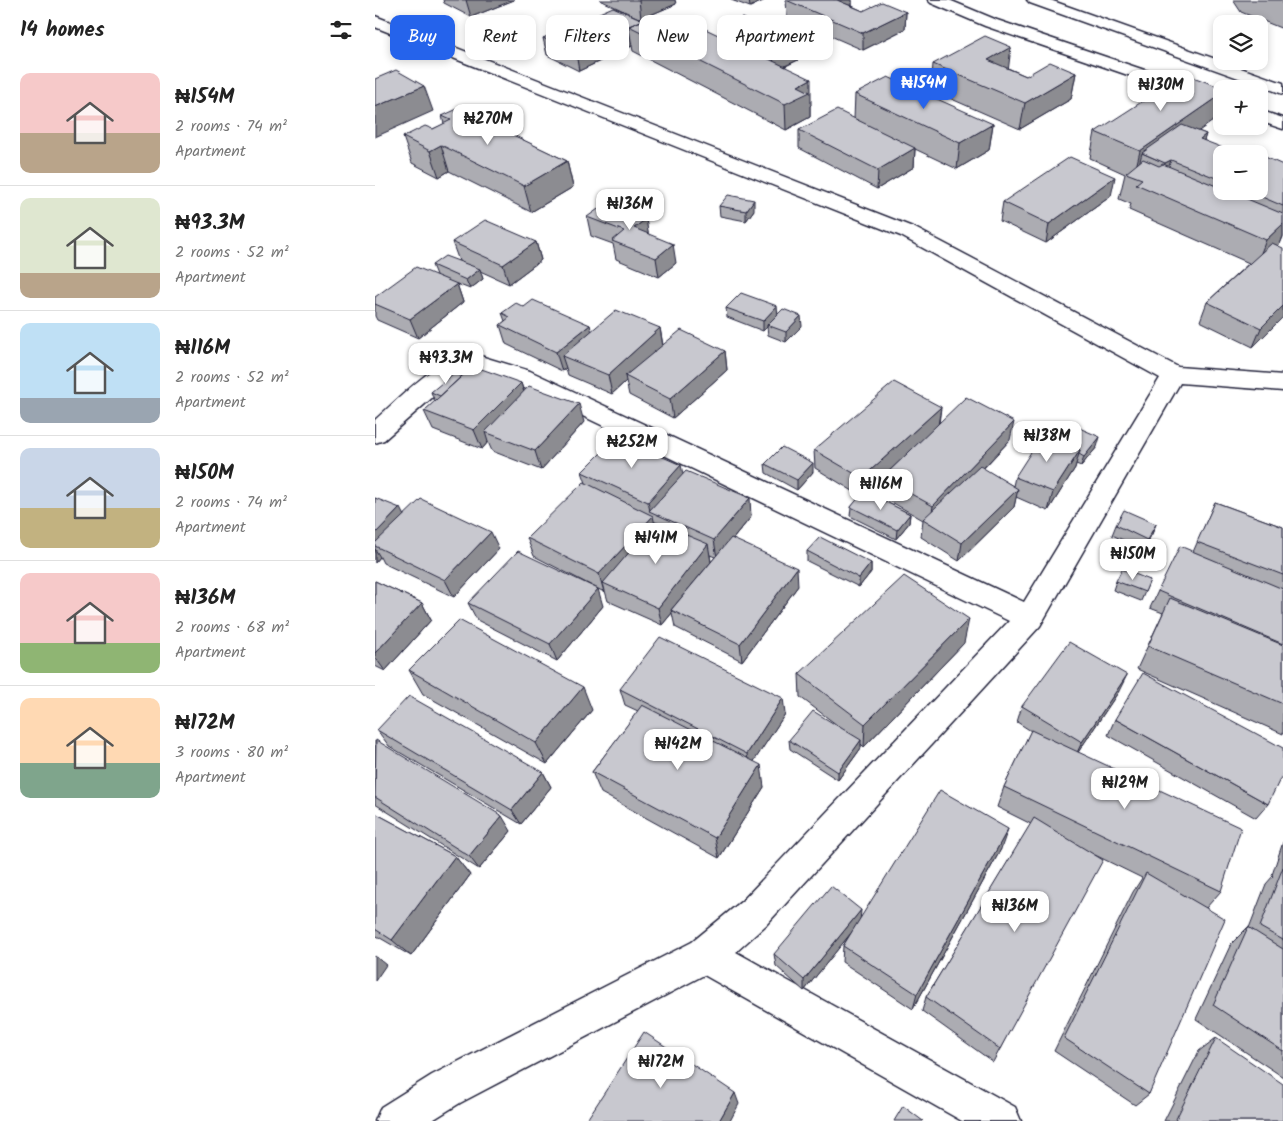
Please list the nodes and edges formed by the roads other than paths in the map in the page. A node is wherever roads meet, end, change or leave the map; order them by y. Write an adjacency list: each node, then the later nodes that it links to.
1 (936, 0): 5 (street)
2 (1035, 0): 4 (street)
3 (375, 21): 8 (street)
4 (1283, 89)
5 (1213, 99)
6 (1268, 118): 7 (street)
7 (1283, 124)
8 (1173, 376): 9 (street); 11 (street)
9 (1283, 382)
10 (375, 434): 11 (street)
11 (1030, 618): 12 (street)
12 (705, 955): 13 (street); 14 (street)
13 (395, 1121)
14 (1001, 1121)

